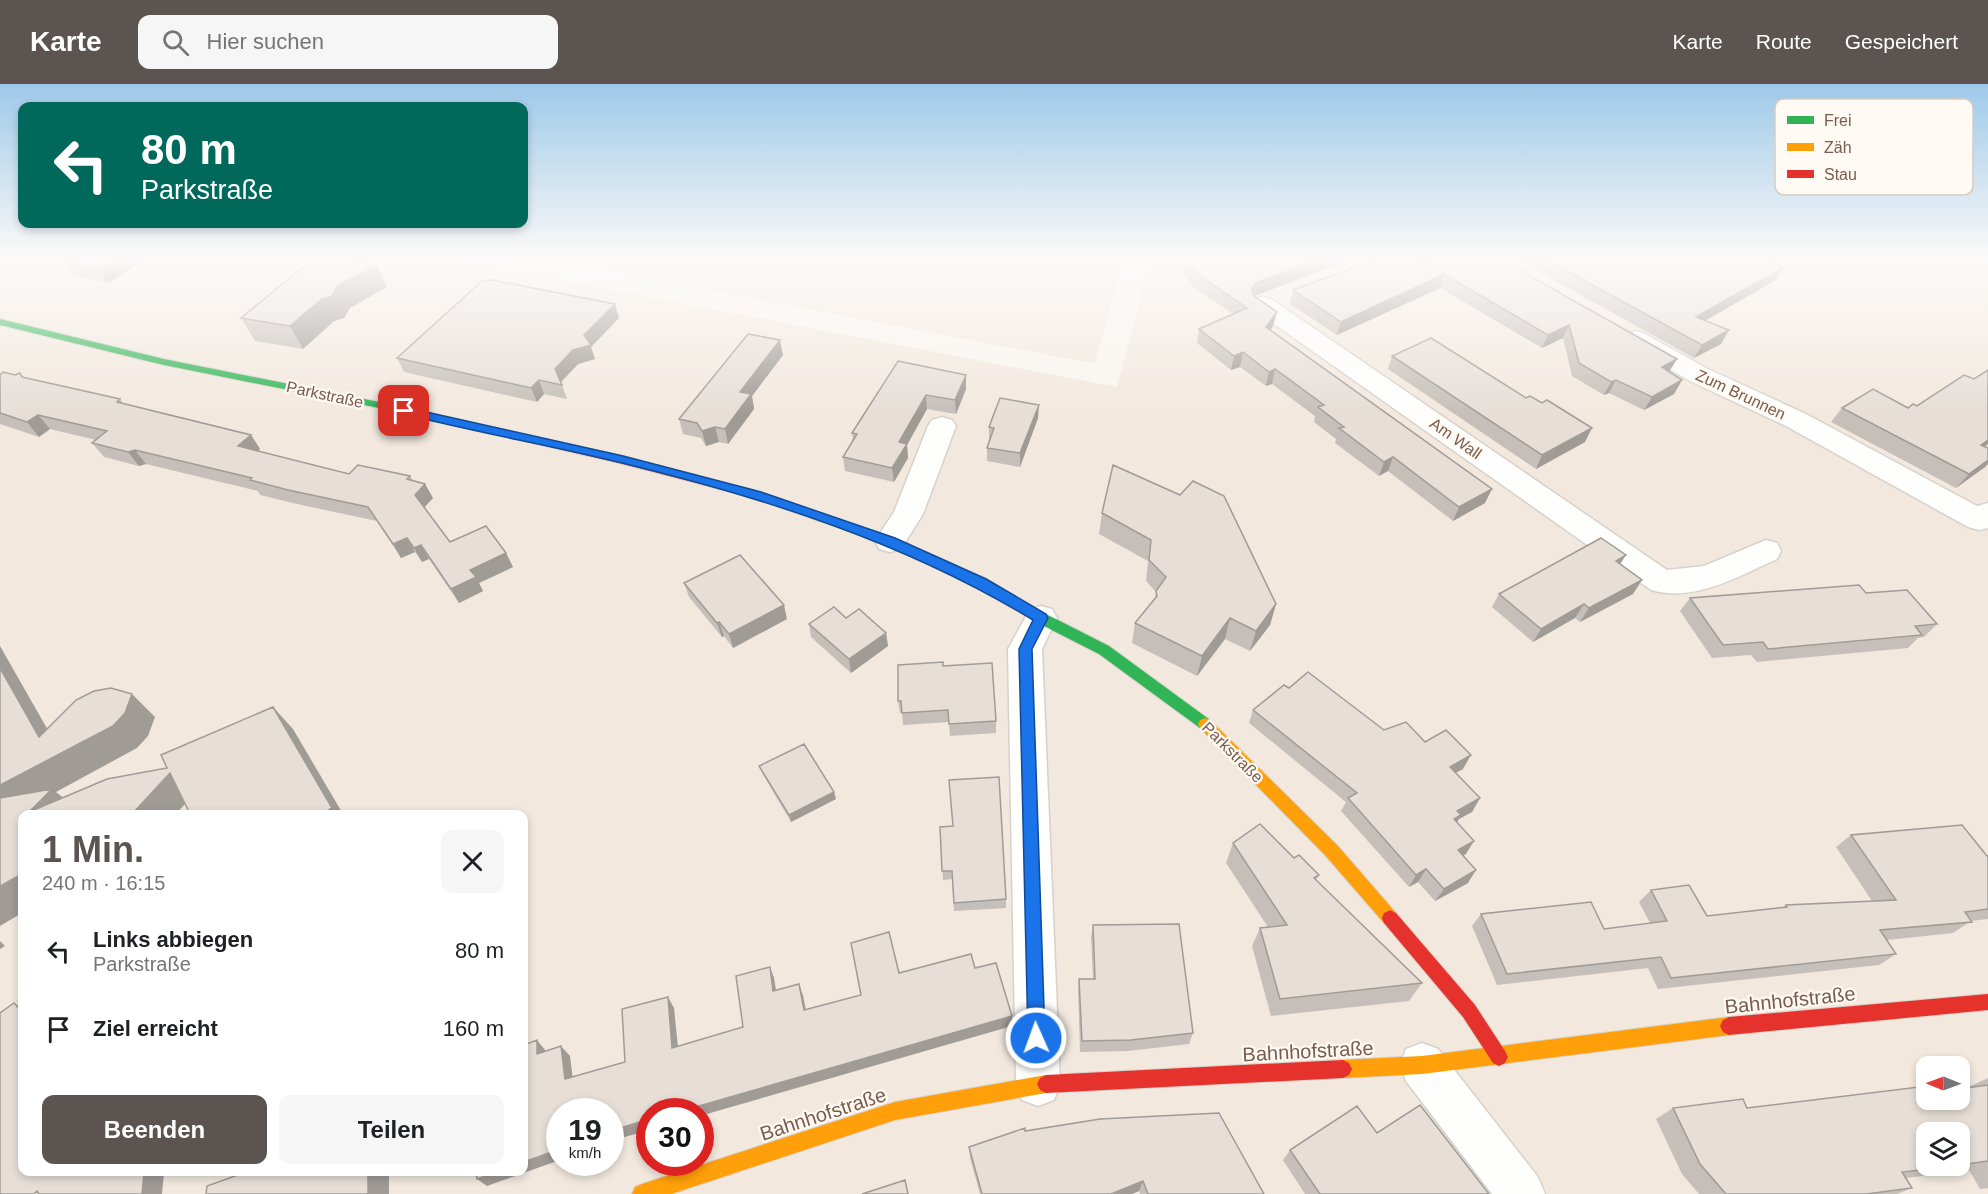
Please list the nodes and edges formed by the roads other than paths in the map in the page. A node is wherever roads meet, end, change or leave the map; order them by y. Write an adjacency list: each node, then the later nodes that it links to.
1 (1272, 311): 7 (street, Am Wall)
2 (0, 322): 6 (street, Parkstraße)
3 (1617, 328): 5 (street, Zum Brunnen)
4 (942, 426): 6 (street)
5 (1988, 513)
6 (890, 541): 8 (street, Parkstraße)
7 (1766, 551)
8 (1041, 618): 10 (street, Parkstraße); 12 (street)
9 (1988, 1002): 10 (street, Bahnhofstraße)
10 (1499, 1057): 11 (street, Bahnhofstraße)
11 (1422, 1065): 12 (street, Bahnhofstraße); 14 (street)
12 (1038, 1084): 13 (street, Bahnhofstraße)
13 (642, 1194)
14 (1521, 1194)

